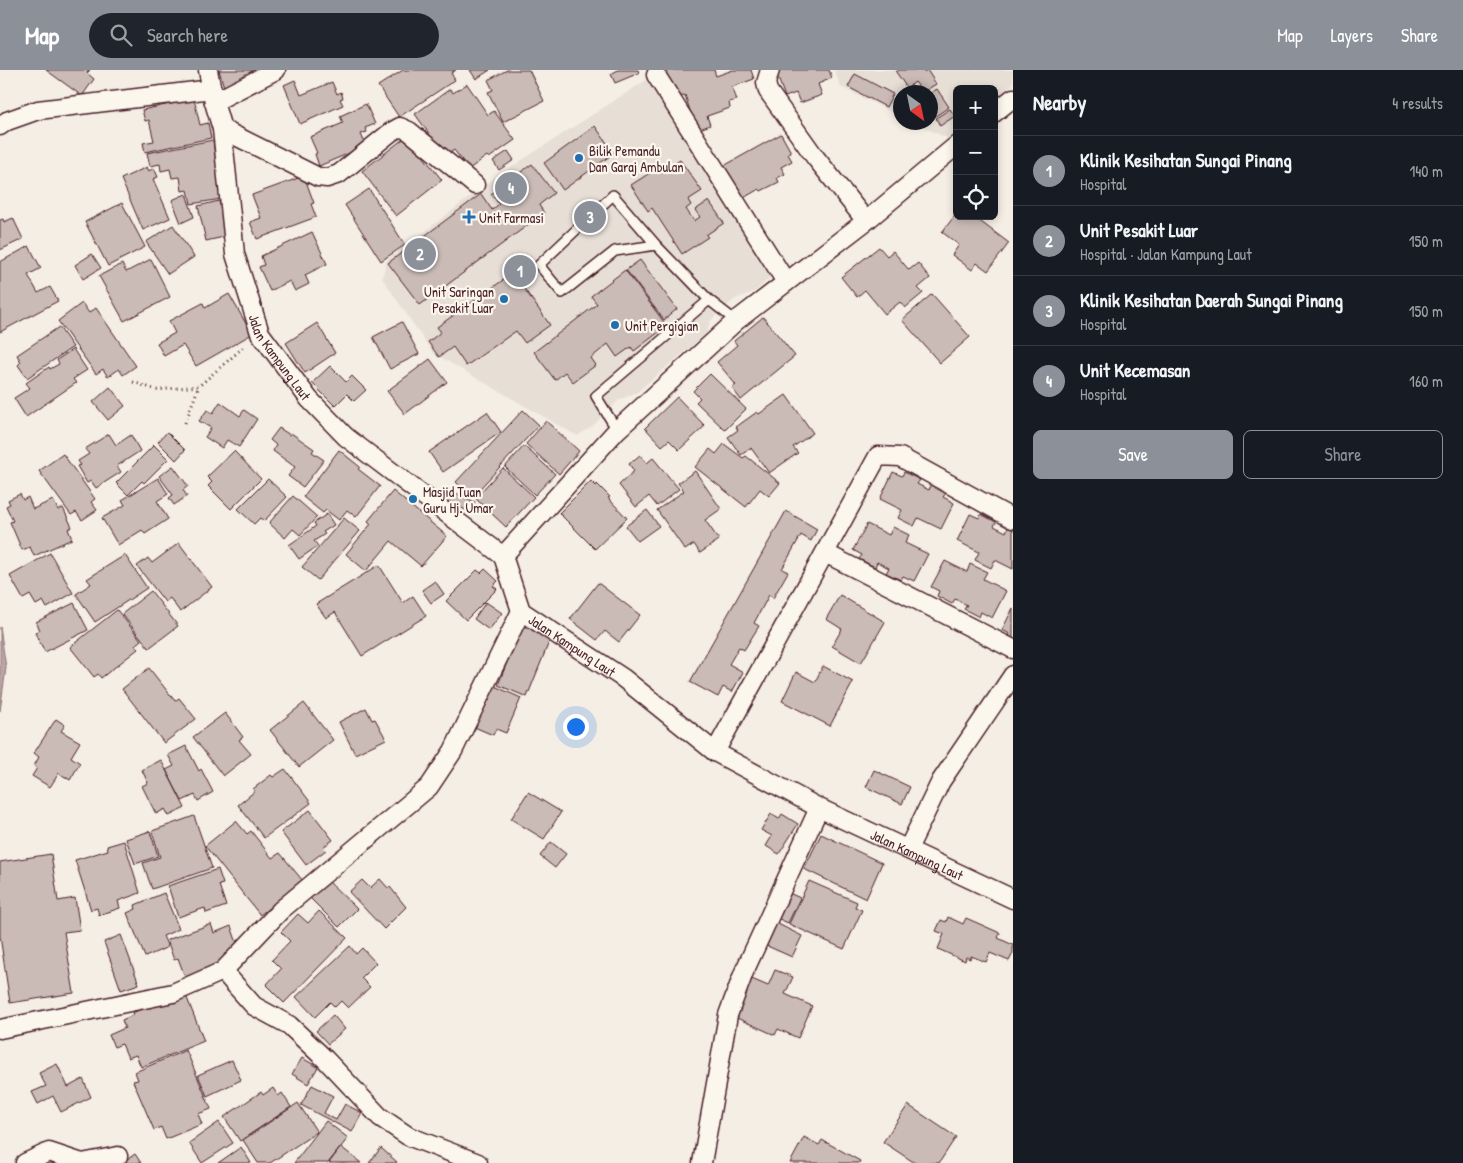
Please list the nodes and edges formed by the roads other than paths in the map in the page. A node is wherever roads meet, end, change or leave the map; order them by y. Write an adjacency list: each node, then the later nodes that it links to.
1 (208, 70): 5 (street, Jalan Kampung Laut)
2 (276, 70): 5 (street)
3 (770, 70): 12 (street)
4 (656, 75): 14 (street)
5 (213, 95): 8 (street); 9 (street, Jalan Kampung Laut)
6 (1013, 98): 7 (street)
7 (998, 110)
8 (0, 126)
9 (222, 129): 11 (street); 20 (street, Jalan Kampung Laut)
10 (953, 148): 12 (street)
11 (475, 185)
12 (866, 221): 14 (street)
13 (656, 245): 13 (lane); 15 (lane)
14 (786, 282): 16 (street)
15 (709, 300): 16 (lane); 17 (lane)
16 (736, 321): 17 (street)
17 (617, 430): 20 (street)
18 (1013, 519): 19 (street)
19 (825, 553): 22 (street); 24 (street)
20 (503, 556): 21 (street, Jalan Kampung Laut)
21 (521, 611): 24 (street, Jalan Kampung Laut); 28 (street)
22 (1013, 649)
23 (1013, 675): 26 (street)
24 (715, 752): 25 (street, Jalan Kampung Laut)
25 (819, 808): 26 (street, Jalan Kampung Laut); 33 (street)
26 (908, 849): 27 (street, Jalan Kampung Laut)
27 (1013, 899)
28 (223, 971): 29 (street); 32 (street)
29 (0, 1029)
30 (118, 1156): 31 (street)
31 (25, 1163)
32 (478, 1163)
33 (702, 1163)

